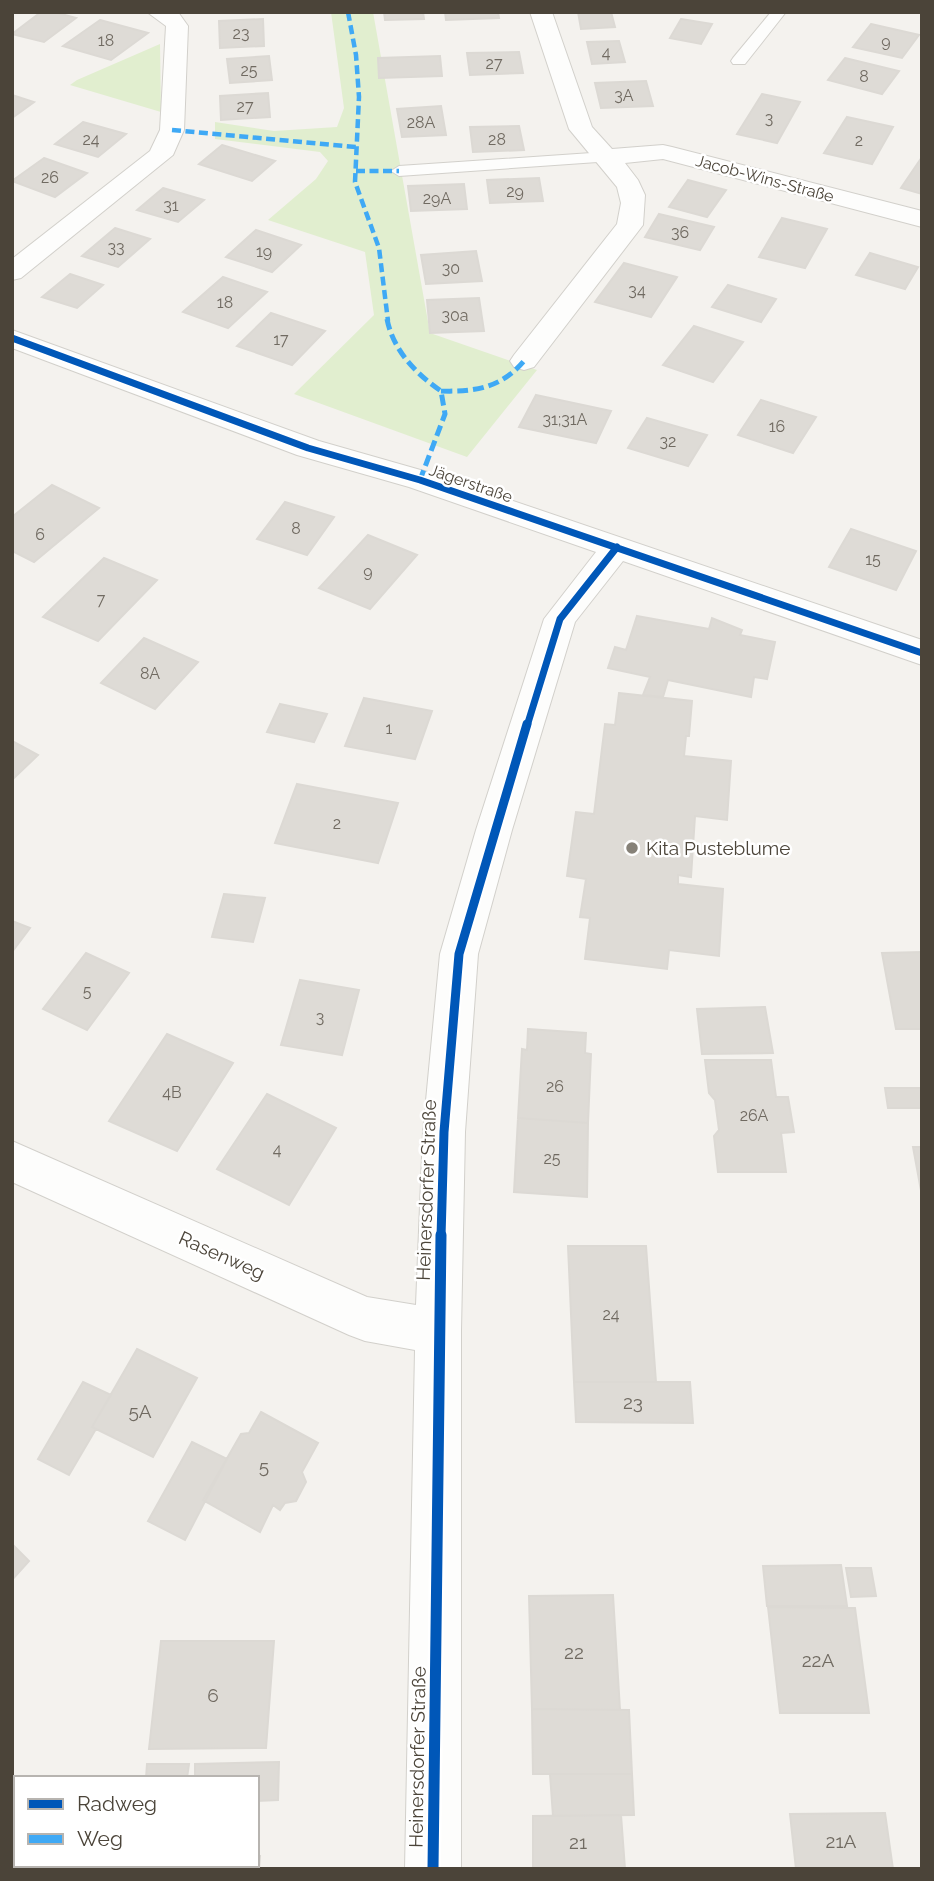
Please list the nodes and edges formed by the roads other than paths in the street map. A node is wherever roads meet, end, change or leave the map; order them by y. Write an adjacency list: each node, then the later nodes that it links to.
1 (541, 12): 5 (street)
2 (779, 12): 4 (lane)
3 (173, 14): 8 (street)
4 (738, 61)
5 (606, 157): 6 (lane, Jacob-Wins-Straße); 7 (street, Jacob-Wins-Straße); 10 (street)
6 (399, 171)
7 (922, 219)
8 (12, 272)
9 (12, 338): 11 (street, Jägerstraße)
10 (524, 360)
11 (617, 547): 12 (street, Jägerstraße); 14 (street, Heinersdorfer Straße)
12 (922, 653)
13 (12, 1161): 14 (street, Rasenweg)
14 (438, 1331): 15 (street, Heinersdorfer Straße)
15 (433, 1869)

